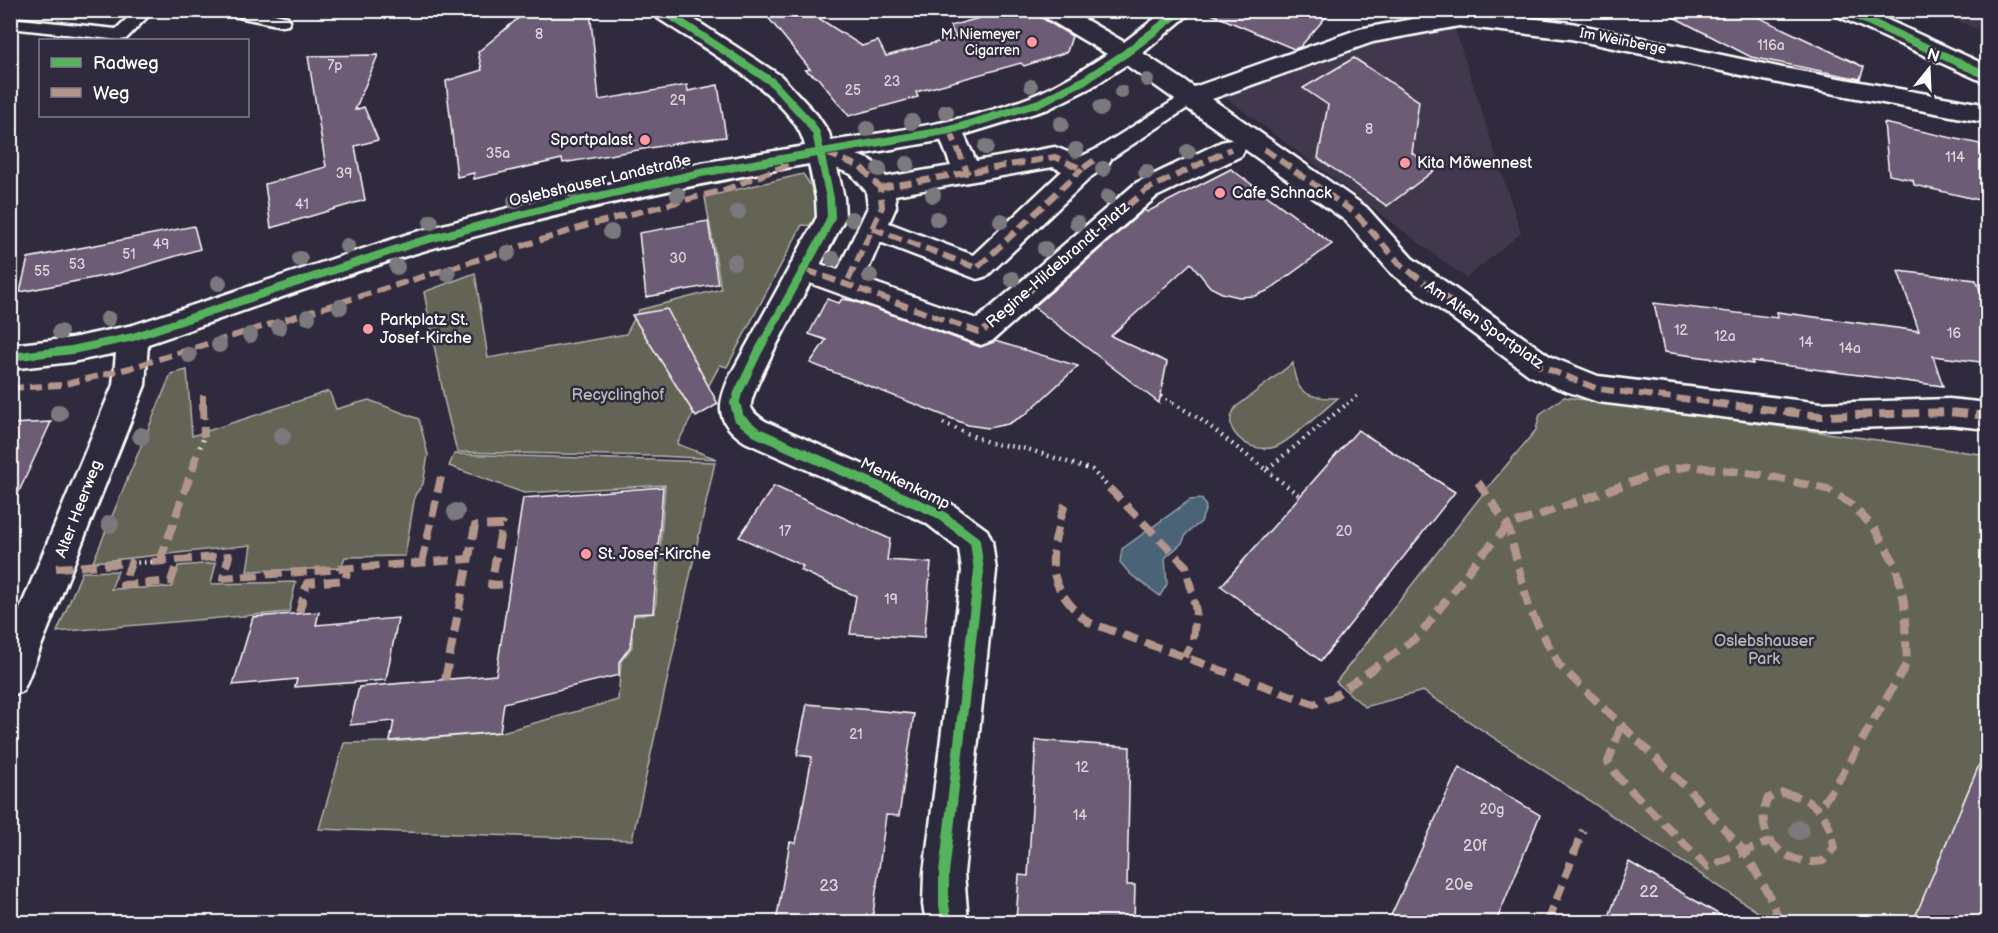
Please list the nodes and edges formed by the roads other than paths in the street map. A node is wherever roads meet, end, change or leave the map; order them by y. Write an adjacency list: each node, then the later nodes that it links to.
1 (146, 10): 8 (lane)
2 (228, 10): 7 (lane)
3 (662, 10): 15 (street, Menkenkamp)
4 (1050, 10): 9 (street, Am Alten Sportplatz)
5 (1182, 10): 9 (street, Oslebshauser Landstraße)
6 (1844, 10): 10 (street)
7 (282, 21)
8 (10, 23)
9 (1126, 53): 11 (street, Am Alten Sportplatz); 13 (street, Oslebshauser Landstraße)
10 (1988, 75)
11 (1192, 97): 12 (street, Im Weinberge); 16 (lane); 24 (street, Am Alten Sportplatz)
12 (1988, 114)
13 (950, 130): 15 (street, Oslebshauser Landstraße); 17 (street)
14 (1231, 149): 21 (street, Regine-Hildebrandt-Platz)
15 (820, 151): 18 (street); 20 (street, Menkenkamp); 22 (street, Oslebshauser Landstraße)
16 (1090, 163): 17 (street); 19 (street)
17 (968, 174): 18 (street)
18 (880, 188): 19 (street)
19 (872, 228): 21 (street)
20 (806, 270): 21 (street, Regine-Hildebrandt-Platz); 26 (street, Menkenkamp)
21 (847, 283)
22 (133, 337): 23 (street, Oslebshauser Landstraße); 25 (street, Alter Heerweg)
23 (10, 357)
24 (1988, 416)
25 (10, 679)
26 (947, 922)

